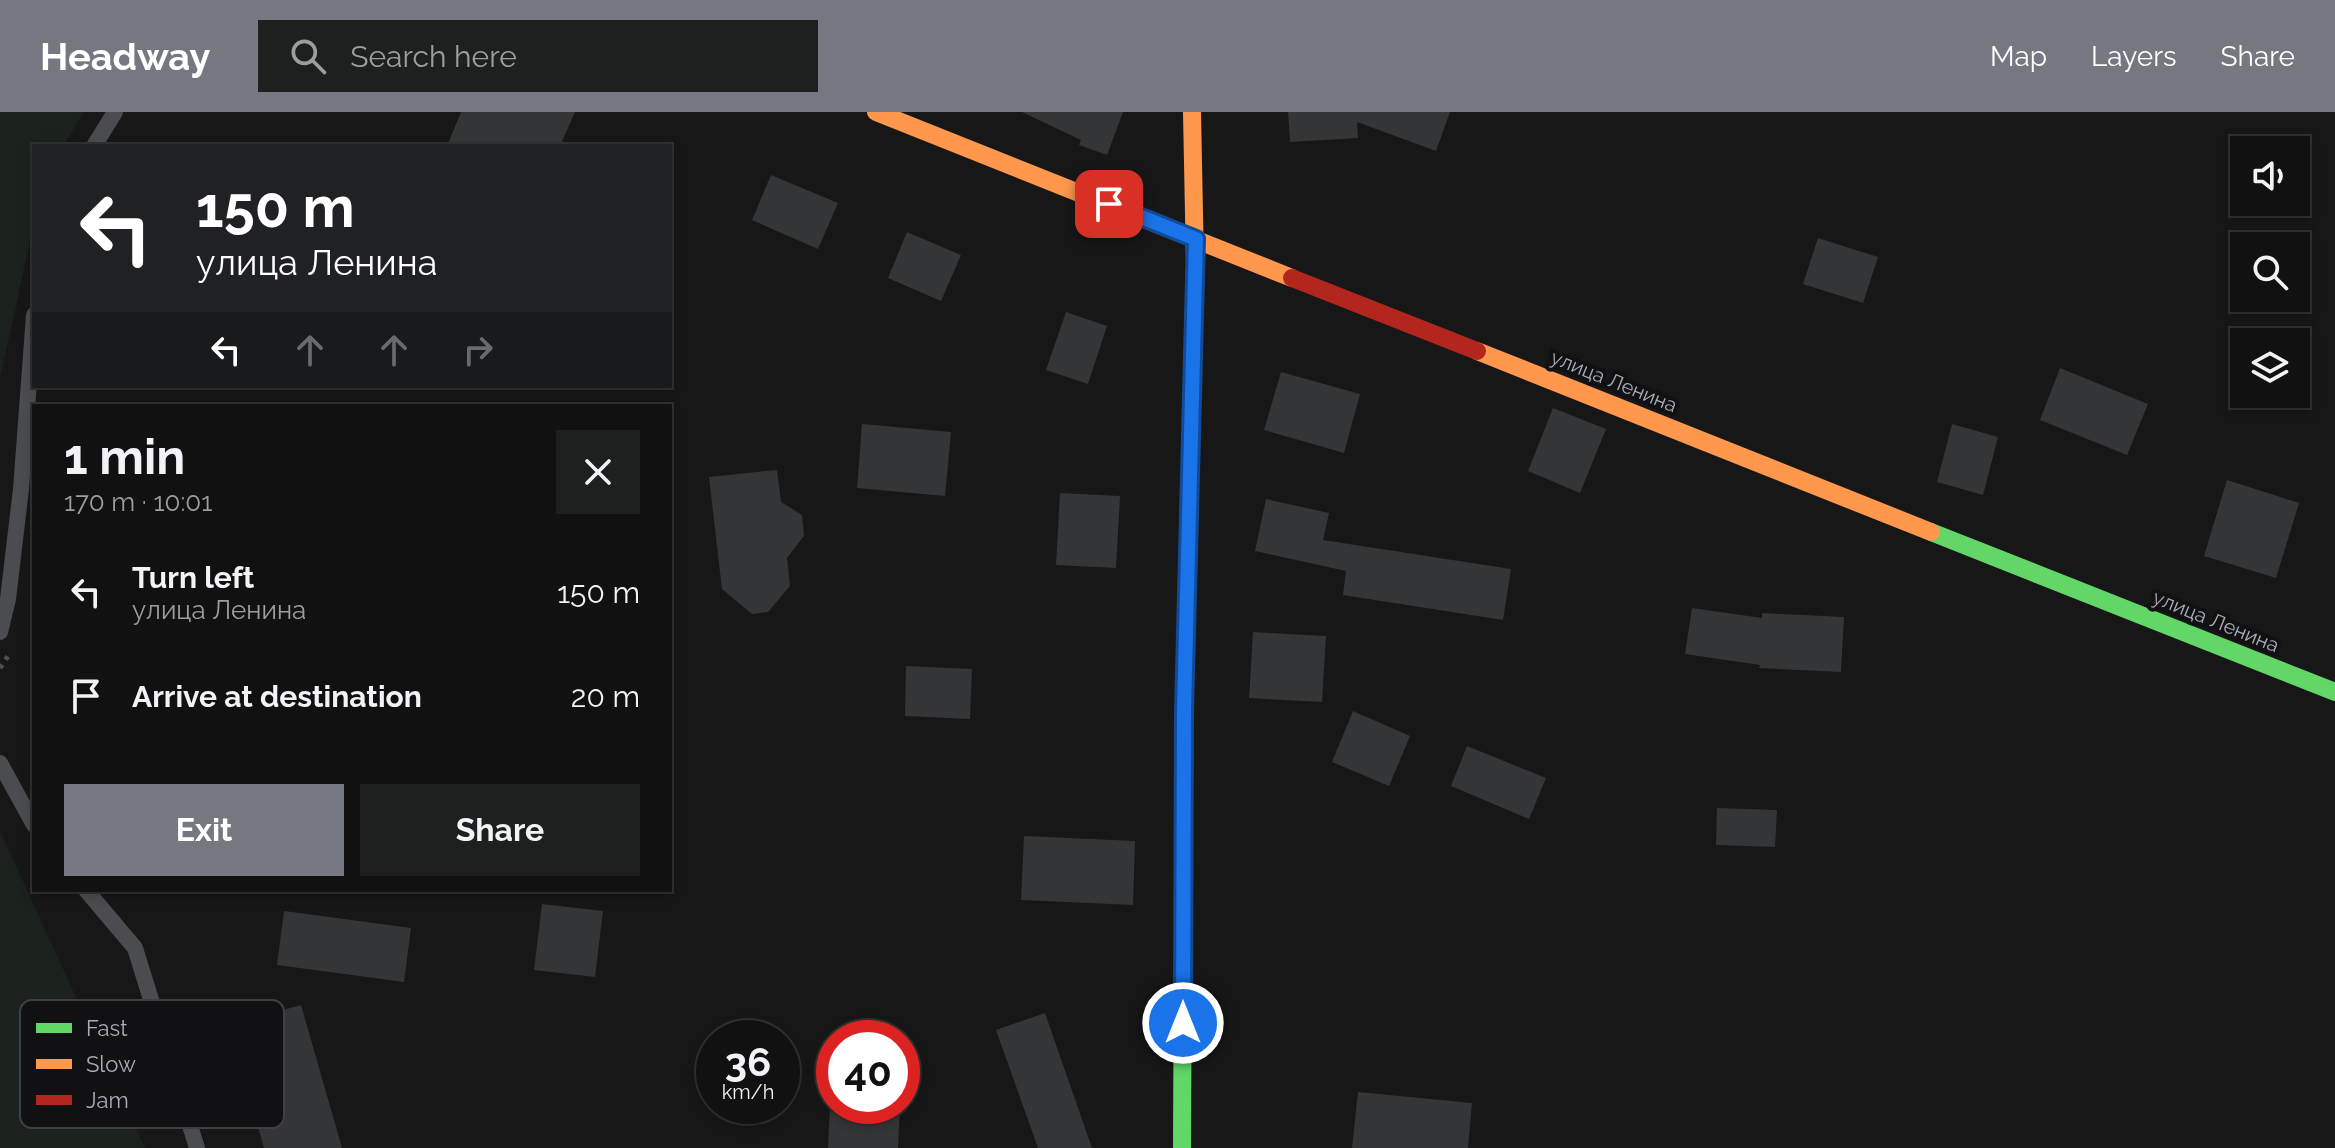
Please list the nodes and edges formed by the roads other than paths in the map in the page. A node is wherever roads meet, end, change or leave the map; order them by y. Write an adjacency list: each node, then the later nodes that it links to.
1 (115, 112): 4 (lane)
2 (876, 112): 5 (street, улица Ленина)
3 (1192, 112): 5 (street)
4 (95, 144)
5 (1196, 239): 8 (street, улица Ленина); 15 (street)
6 (32, 342): 7 (lane)
7 (0, 632)
8 (2335, 692)
9 (0, 763): 10 (lane)
10 (32, 821)
11 (88, 892): 12 (lane)
12 (151, 1000)
13 (191, 1128): 14 (lane)
14 (197, 1148)
15 (1182, 1148)

